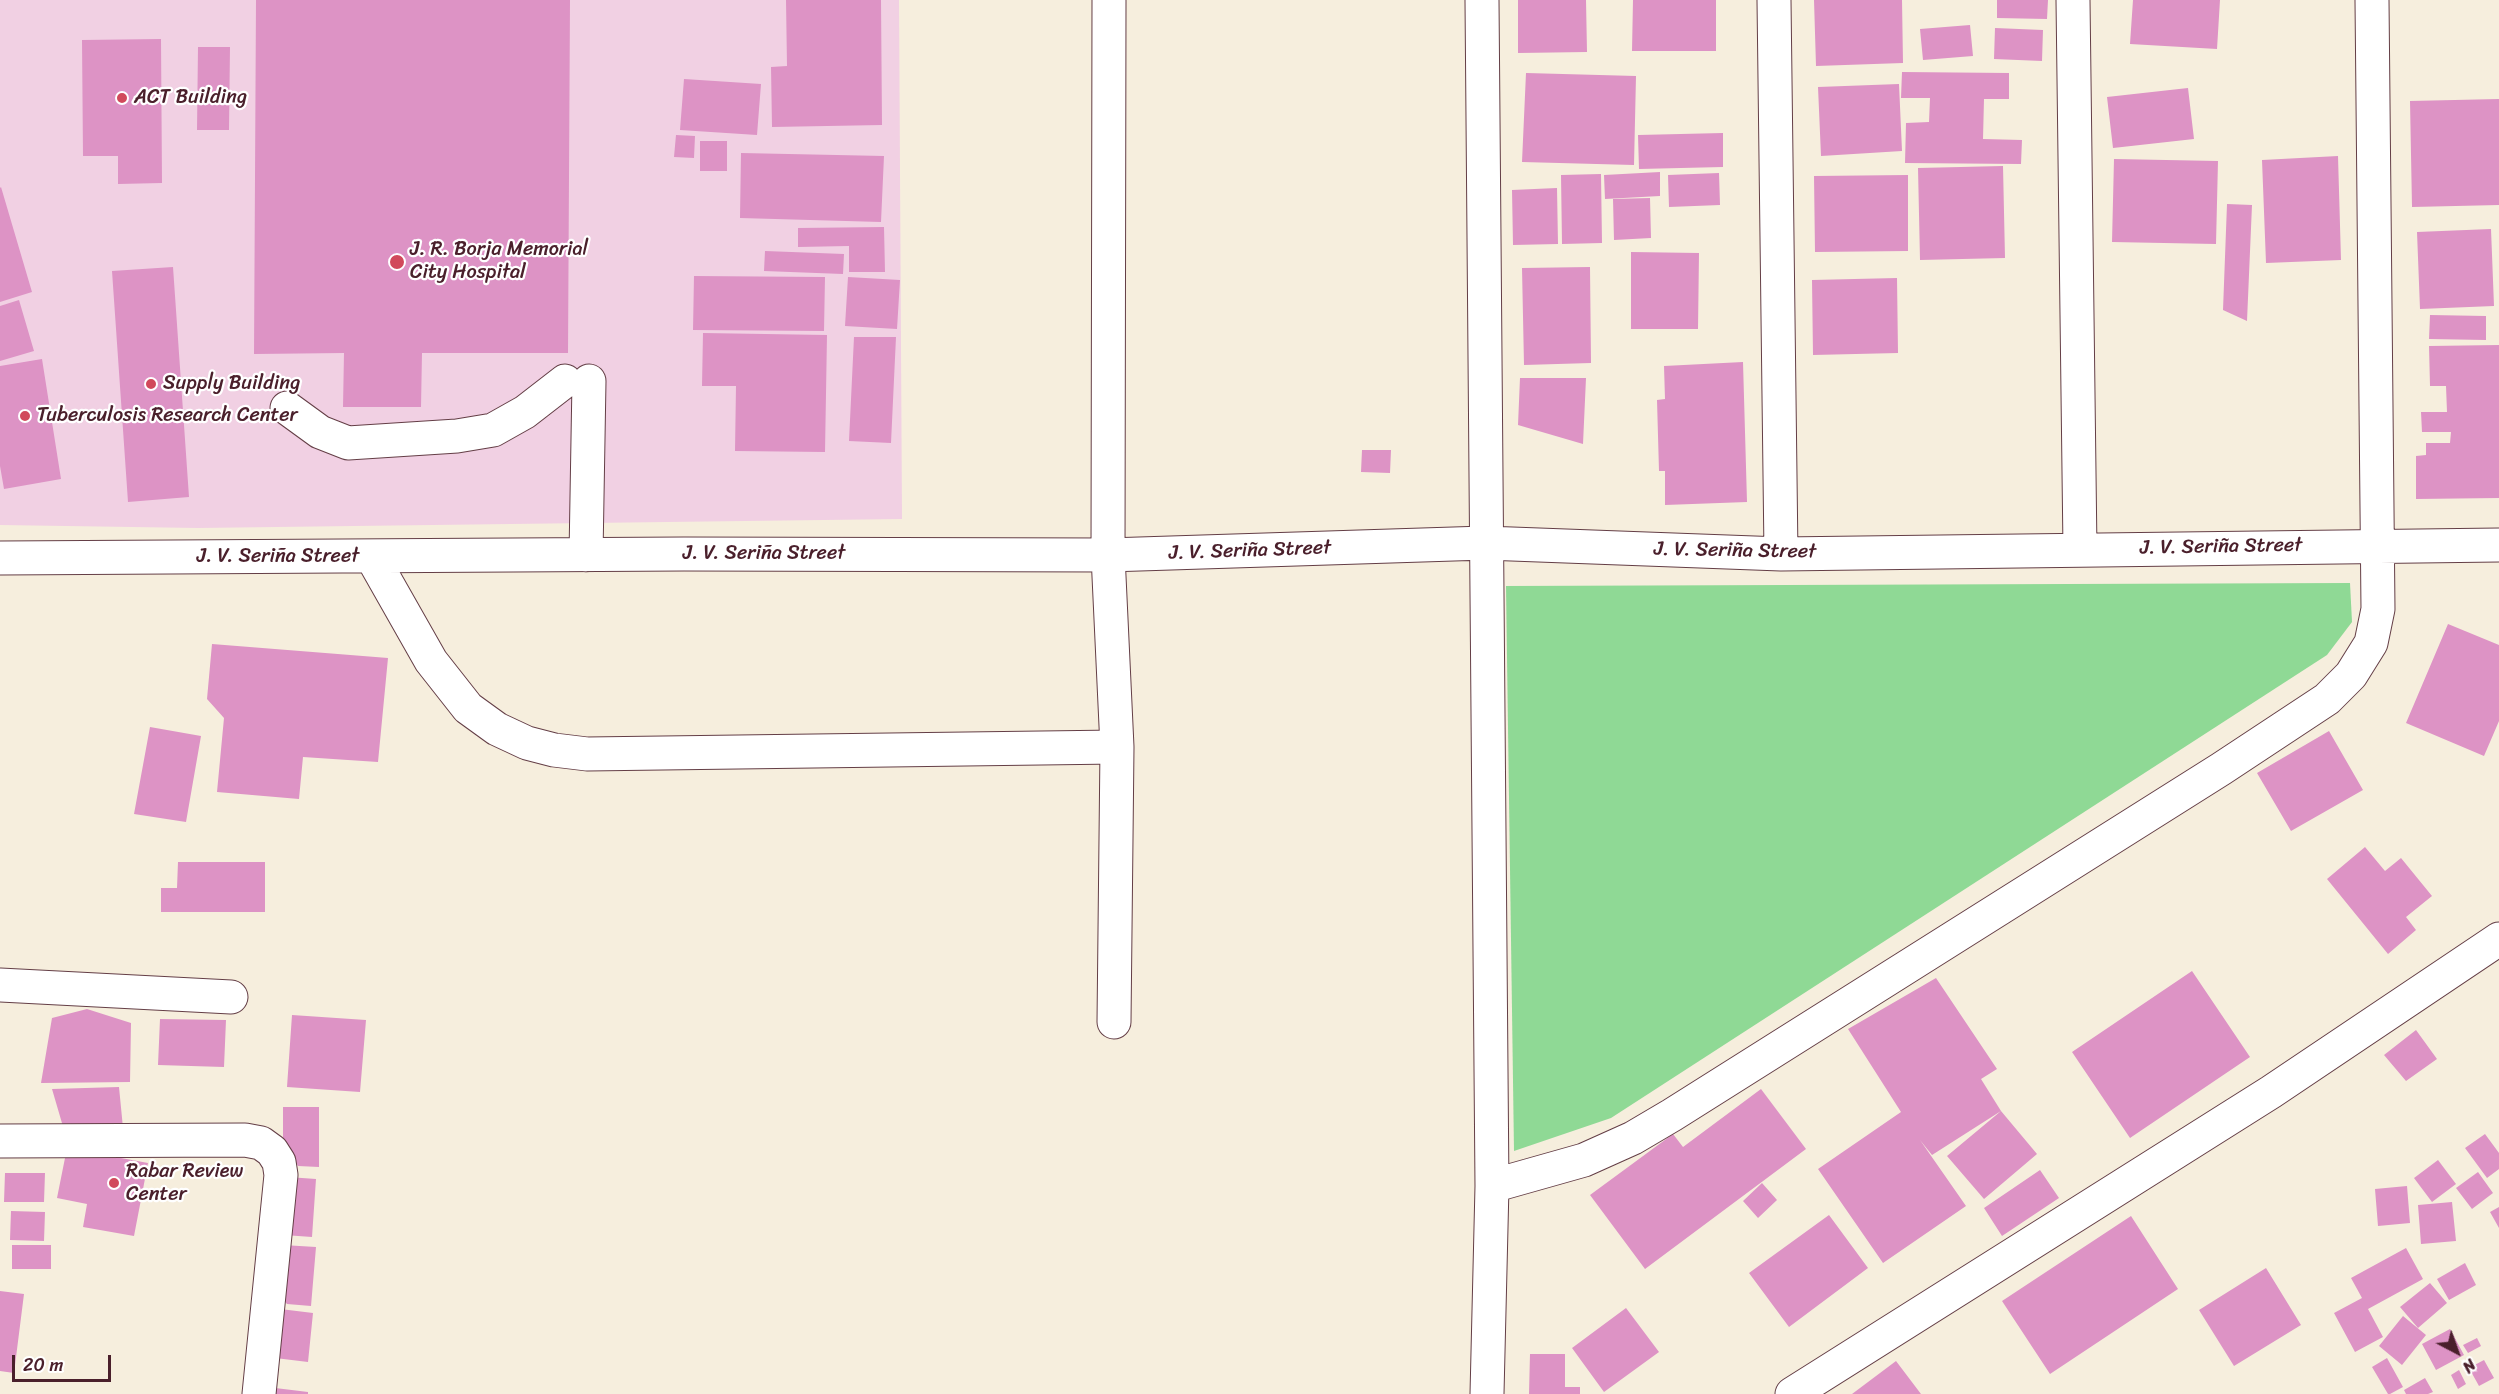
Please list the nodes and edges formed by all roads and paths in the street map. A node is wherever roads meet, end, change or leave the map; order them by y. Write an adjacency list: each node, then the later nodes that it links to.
1 (1109, 0): 13 (street)
2 (1482, 0): 7 (street)
3 (1774, 0): 11 (street)
4 (2073, 0): 10 (street)
5 (2372, 0): 8 (street)
6 (287, 408): 12 (street)
7 (1485, 543): 11 (street, J. V. Seriña Street); 13 (street, J. V. Seriña Street); 22 (street)
8 (2378, 544): 9 (street, J. V. Seriña Street); 10 (street, J. V. Seriña Street); 22 (street)
9 (2499, 544)
10 (2080, 550): 11 (street, J. V. Seriña Street)
11 (1781, 554)
12 (586, 555): 13 (street, J. V. Seriña Street); 14 (street, J. V. Seriña Street)
13 (1108, 555): 16 (street)
14 (372, 556): 15 (street, J. V. Seriña Street); 16 (street)
15 (0, 558)
16 (1117, 747): 20 (street)
17 (2499, 939): 25 (street)
18 (0, 985): 19 (street)
19 (231, 998)
20 (1114, 1022)
21 (0, 1141): 23 (street)
22 (1492, 1186): 24 (street)
23 (259, 1394)
24 (1487, 1394)
25 (1792, 1394)

